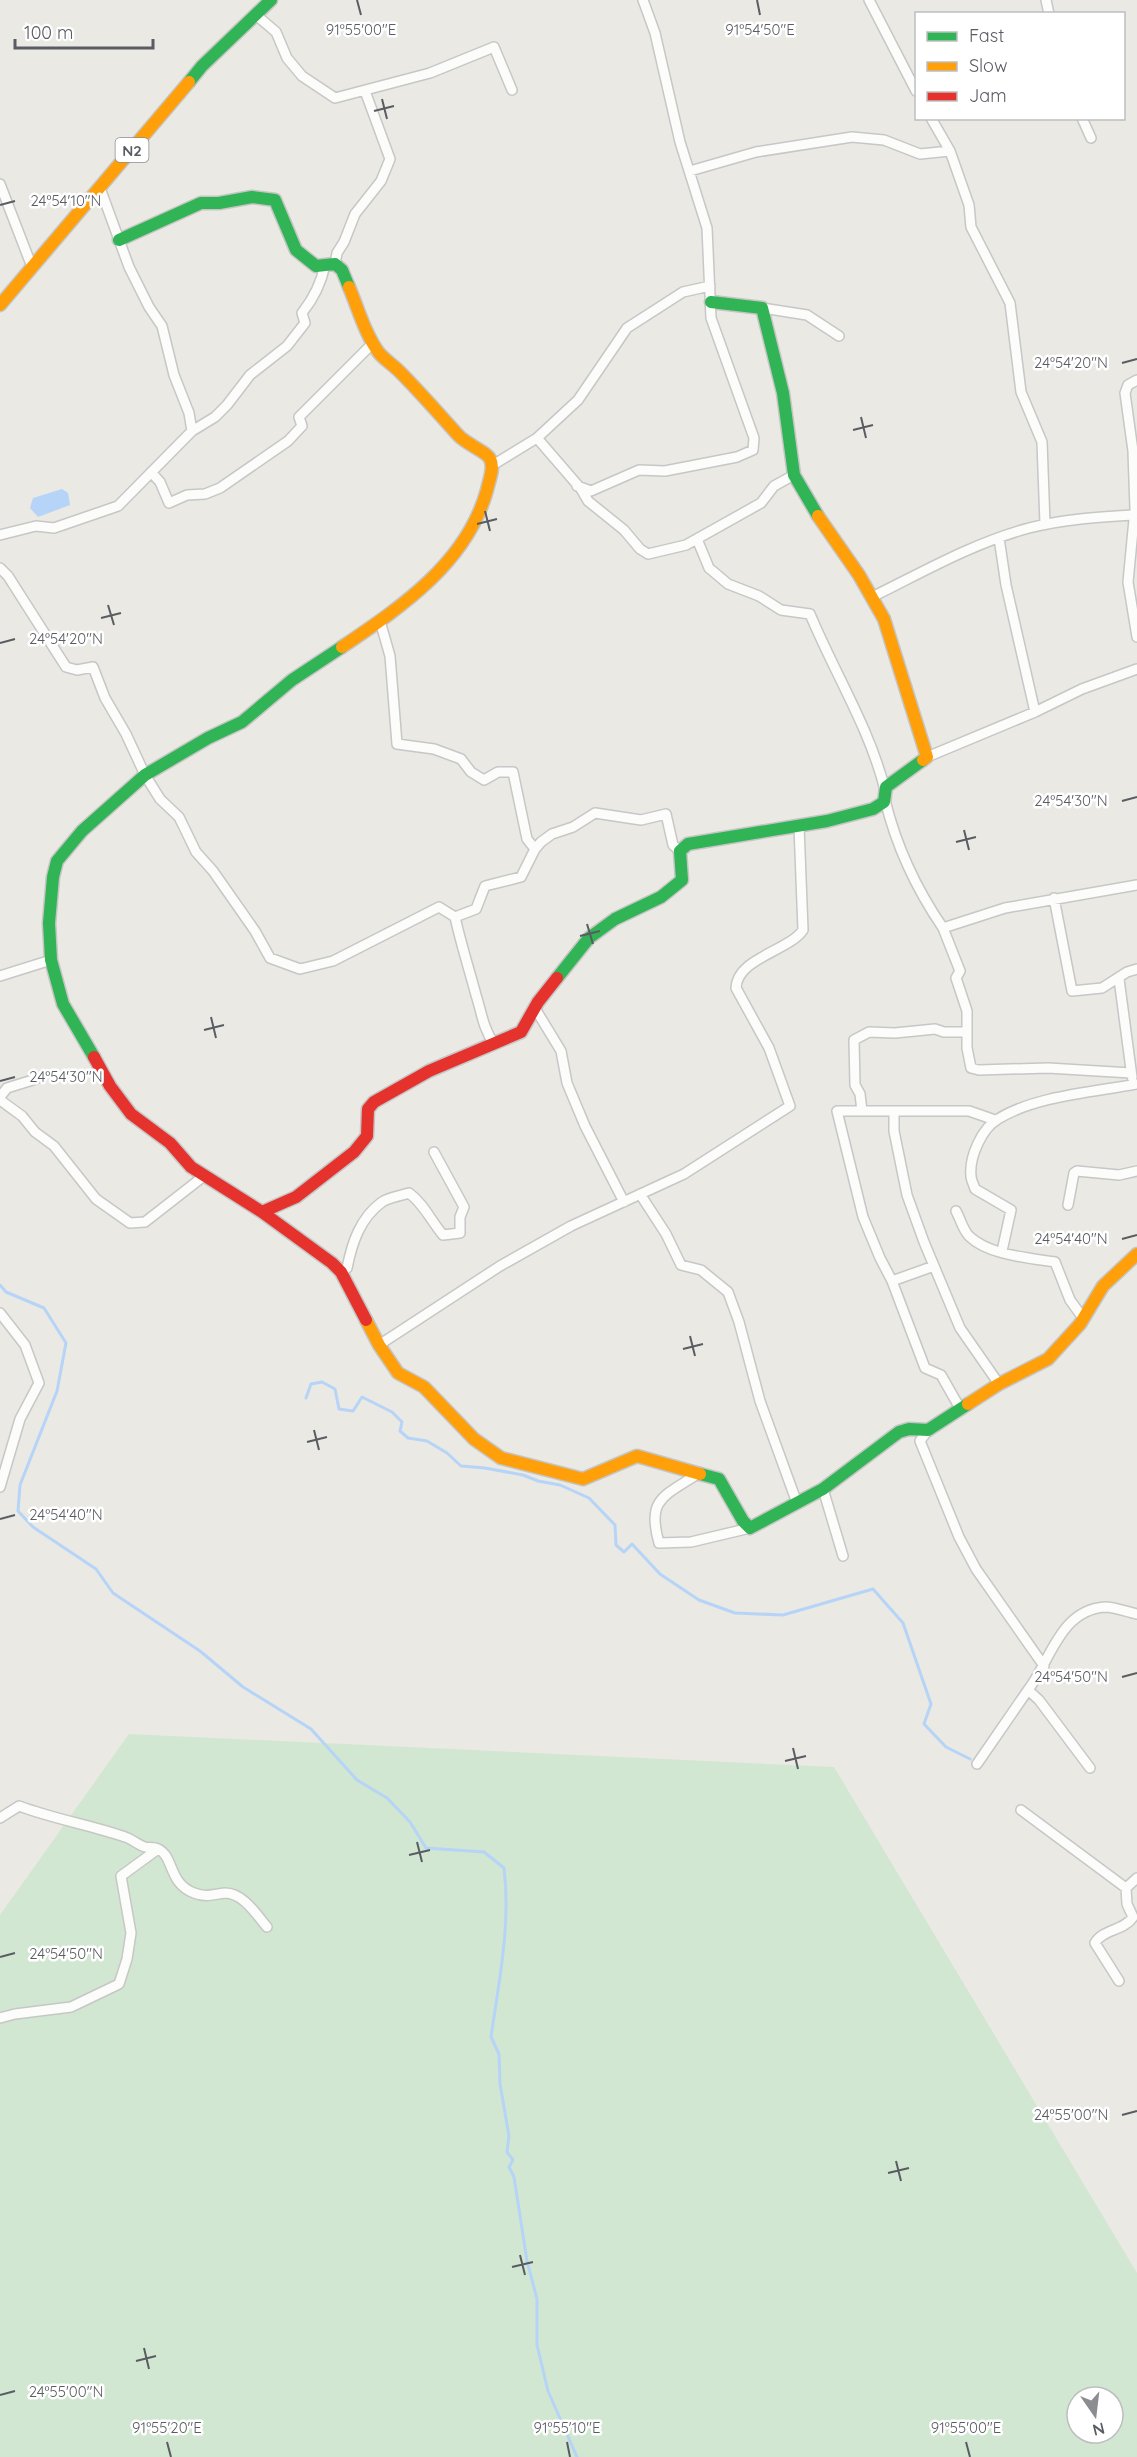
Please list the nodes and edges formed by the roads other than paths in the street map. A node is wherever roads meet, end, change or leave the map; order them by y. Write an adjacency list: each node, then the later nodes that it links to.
1 (270, 0): 4 (main road, N2)
2 (643, 0): 12 (street)
3 (868, 0): 6 (street)
4 (256, 15): 7 (street); 14 (main road, N2)
5 (512, 90): 7 (street)
6 (915, 90)
7 (365, 91): 16 (street)
8 (932, 120): 11 (street)
9 (1083, 120): 10 (street)
10 (1091, 138)
11 (950, 151): 12 (street); 32 (street)
12 (690, 171): 18 (street)
13 (0, 184): 17 (street)
14 (100, 188): 15 (street); 17 (main road, N2)
15 (119, 240): 16 (main road); 25 (street)
16 (330, 265): 23 (main road); 25 (street)
17 (32, 267): 20 (main road, N2)
18 (710, 286): 19 (street); 26 (street)
19 (711, 302): 21 (main road); 30 (street)
20 (0, 305)
21 (762, 308): 22 (street); 29 (main road)
22 (839, 336)
23 (373, 343): 27 (main road); 28 (street)
24 (1137, 380): 31 (street)
25 (192, 431): 28 (street)
26 (537, 438): 27 (street); 30 (street)
27 (493, 465): 38 (main road)
28 (151, 472): 33 (street)
29 (794, 476): 35 (street); 37 (main road)
30 (577, 486): 35 (street)
31 (1134, 515): 32 (street); 39 (street)
32 (1045, 524): 34 (street)
33 (0, 536)
34 (999, 538): 37 (street); 41 (street)
35 (697, 539): 44 (street)
36 (0, 568): 43 (street)
37 (872, 597): 42 (main road)
38 (380, 621): 43 (main road); 46 (street)
39 (1137, 637)
40 (1137, 669): 41 (street)
41 (1035, 712): 42 (street)
42 (927, 757): 44 (main road)
43 (145, 775): 50 (street); 52 (main road)
44 (885, 795): 45 (main road); 51 (street)
45 (799, 826): 47 (main road); 69 (street)
46 (535, 849): 47 (street); 50 (street)
47 (680, 851): 56 (main road)
48 (1137, 885): 49 (street)
49 (1054, 898): 51 (street); 55 (street)
50 (455, 917): 58 (street)
51 (943, 928): 57 (street)
52 (51, 960): 54 (street); 68 (main road)
53 (1137, 969): 55 (street)
54 (0, 976)
55 (1119, 979): 59 (street)
56 (536, 1010): 58 (main road); 70 (street)
57 (967, 1032): 59 (street); 63 (street)
58 (494, 1044): 73 (main road)
59 (1131, 1073): 61 (street)
60 (36, 1078): 62 (street)
61 (1135, 1084): 65 (street)
62 (0, 1099): 68 (street)
63 (862, 1111): 64 (street); 78 (street)
64 (894, 1111): 65 (street); 76 (street)
65 (995, 1120): 74 (street)
66 (434, 1152): 77 (street)
67 (1137, 1171): 71 (street)
68 (204, 1176): 73 (main road)
69 (640, 1194): 70 (street); 88 (street)
70 (624, 1202): 81 (street)
71 (1068, 1205)
72 (956, 1211): 74 (street)
73 (262, 1212): 77 (main road)
74 (1002, 1251): 80 (street)
75 (1137, 1254): 80 (main road)
76 (934, 1266): 78 (street); 82 (street)
77 (341, 1272): 81 (main road)
78 (892, 1281): 83 (street)
79 (0, 1312): 86 (street)
80 (1083, 1318): 82 (main road)
81 (379, 1345): 85 (main road)
82 (999, 1384): 83 (main road)
83 (961, 1410): 84 (main road)
84 (928, 1430): 87 (main road); 92 (street)
85 (699, 1473): 89 (main road); 89 (street)
86 (0, 1487)
87 (823, 1489): 88 (main road); 90 (street)
88 (797, 1503): 89 (main road)
89 (750, 1528)
90 (843, 1556)
91 (1137, 1614): 92 (street)
92 (1044, 1666): 93 (street)
93 (1028, 1690): 94 (street); 95 (street)
94 (977, 1764)
95 (1090, 1768)
96 (1021, 1810): 100 (street)
97 (0, 1818): 98 (street)
98 (158, 1849): 101 (street); 103 (street)
99 (1137, 1878): 100 (street)
100 (1126, 1888): 102 (street)
101 (267, 1927)
102 (1119, 1981)
103 (0, 2018)

